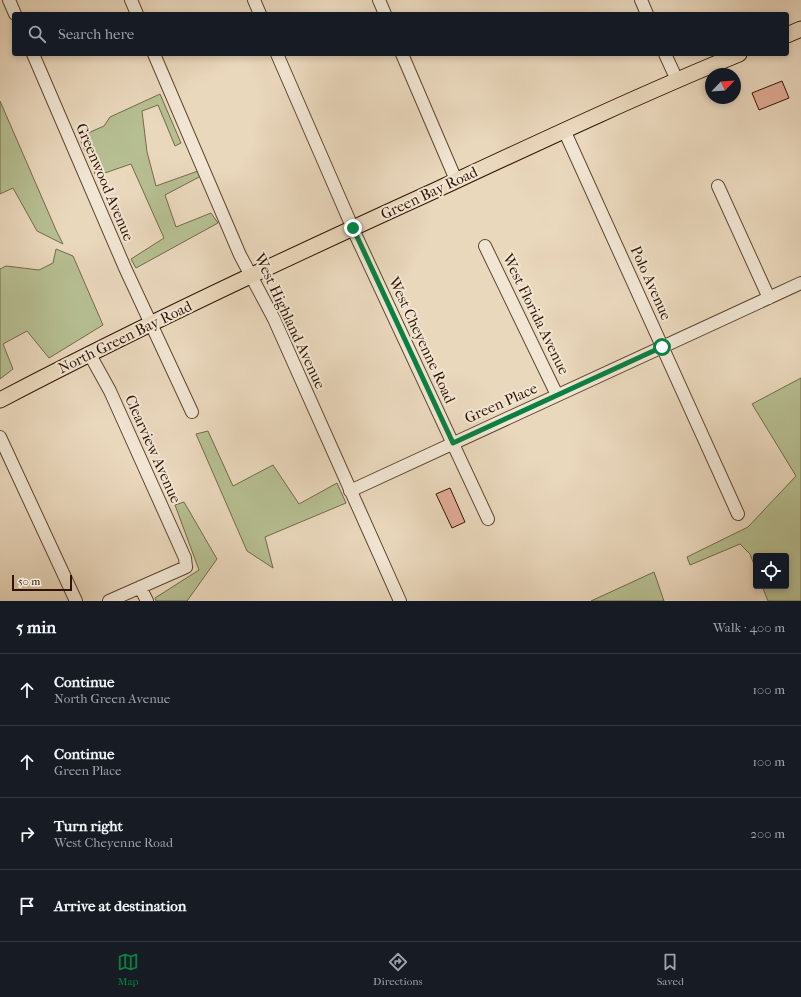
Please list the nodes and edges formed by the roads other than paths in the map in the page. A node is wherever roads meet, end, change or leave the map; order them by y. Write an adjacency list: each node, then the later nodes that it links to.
1 (9, 0): 6 (street)
2 (131, 0): 7 (street)
3 (254, 0): 8 (street)
4 (379, 0): 9 (street)
5 (641, 0): 10 (street)
6 (14, 12)
7 (136, 12)
8 (259, 12)
9 (384, 12)
10 (646, 12)
11 (801, 29): 12 (main road)
12 (789, 34)
13 (34, 56): 28 (street, Greenwood Avenue)
14 (155, 56): 25 (street, West Highland Avenue)
15 (278, 56): 23 (street, West Cheyenne Road)
16 (403, 56): 21 (street)
17 (666, 56): 19 (street)
18 (734, 56): 19 (main road)
19 (677, 80): 20 (main road)
20 (564, 130): 21 (main road, Green Bay Road); 29 (street, Polo Avenue)
21 (456, 180): 23 (main road, Green Bay Road)
22 (718, 186): 27 (street)
23 (353, 228): 25 (main road, Green Bay Road); 35 (street, West Cheyenne Road)
24 (485, 246): 31 (street, West Florida Avenue)
25 (250, 276): 28 (main road, North Green Bay Road); 36 (street, West Highland Avenue)
26 (801, 283): 27 (street, Green Place)
27 (769, 298): 29 (street, Green Place)
28 (150, 323): 30 (main road, North Green Bay Road); 33 (street, Greenwood Avenue)
29 (662, 347): 31 (street, Green Place); 37 (street, Polo Avenue)
30 (89, 353): 32 (main road, North Green Bay Road); 39 (street, Clearview Avenue)
31 (557, 395): 35 (street, Green Place)
32 (0, 400)
33 (192, 412)
34 (0, 437): 40 (street)
35 (453, 443): 36 (street, Green Place); 38 (street, West Cheyenne Road)
36 (350, 491): 43 (street, West Highland Avenue)
37 (738, 514)
38 (488, 519)
39 (140, 587): 41 (street); 42 (street)
40 (76, 601)
41 (109, 601)
42 (147, 601)
43 (400, 601)

